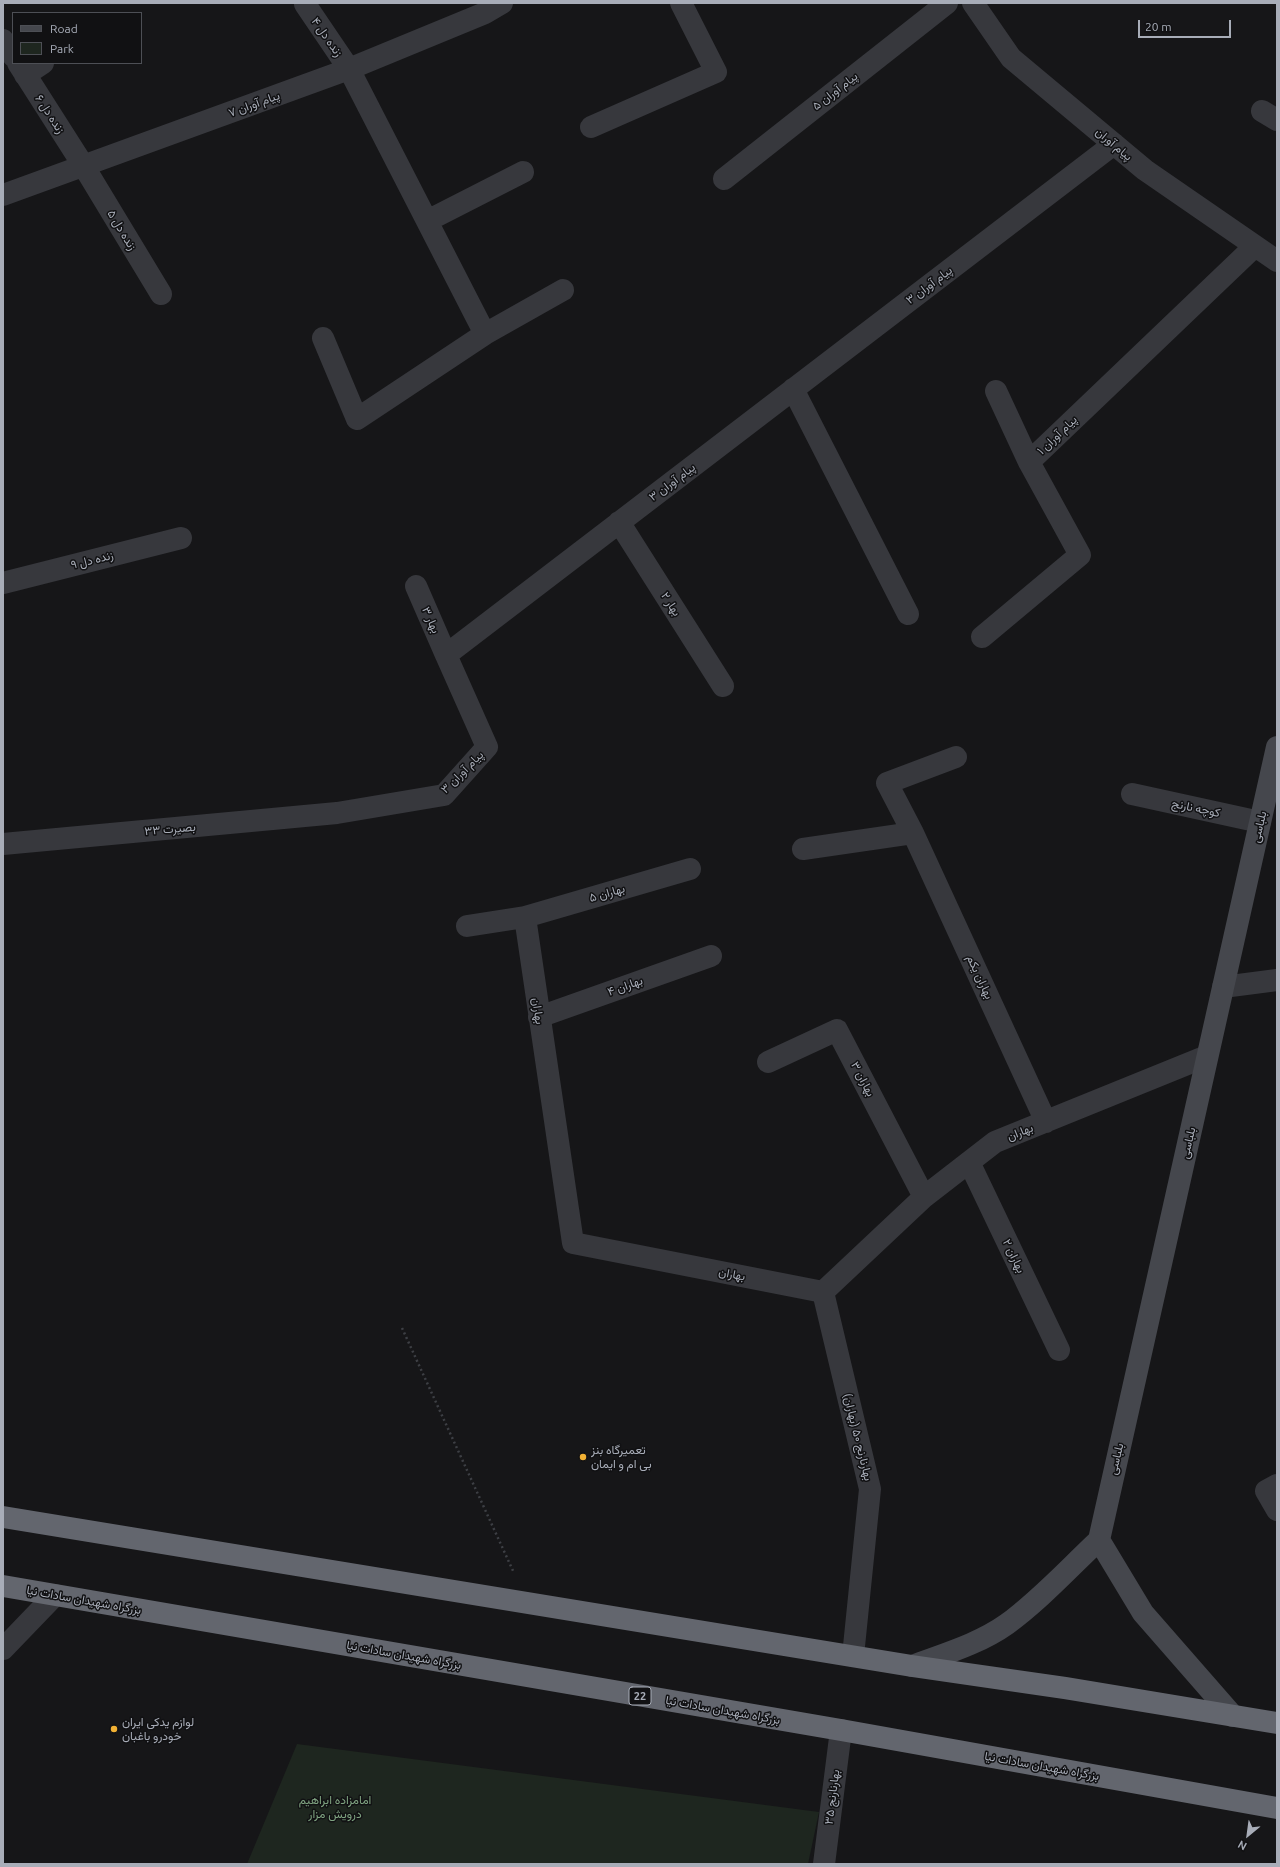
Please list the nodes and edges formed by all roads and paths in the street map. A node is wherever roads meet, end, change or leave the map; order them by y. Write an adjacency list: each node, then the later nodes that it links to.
1 (681, 3): 11 (street)
2 (947, 3): 15 (street, پیام آوران ۵)
3 (973, 3): 12 (street, پیام آوران)
4 (304, 4): 10 (street, زنده دل ۴)
5 (489, 6): 10 (street, پیام آوران ۷)
6 (3, 40): 7 (street)
7 (12, 54)
8 (40, 64): 9 (street)
9 (21, 69): 13 (street, زنده دل ۶)
10 (349, 70): 13 (street, پیام آوران ۷); 17 (street, زنده دل ۴)
11 (591, 128)
12 (1114, 144): 18 (street, پیام آوران); 24 (street, پیام آوران ۳)
13 (83, 165): 16 (street, پیام آوران ۷); 21 (street, زنده دل ۵)
14 (523, 172): 17 (street)
15 (724, 179)
16 (3, 195)
17 (427, 221): 22 (street, زنده دل ۴)
18 (1255, 246): 19 (street, پیام آوران); 26 (street, پیام آوران ۱)
19 (1277, 261)
20 (563, 290): 22 (street)
21 (161, 294)
22 (485, 334): 23 (street)
23 (322, 338)
24 (793, 389): 27 (street, پیام آوران ۳); 31 (street)
25 (996, 391): 26 (street)
26 (1029, 462): 32 (street, پیام آوران ۱)
27 (619, 522): 33 (street, پیام آوران ۳); 34 (street, بهار ۲)
28 (181, 538): 29 (street, زنده دل ۹)
29 (3, 583)
30 (416, 586): 33 (street, بهار ۳)
31 (908, 614)
32 (982, 637)
33 (446, 655): 38 (street, پیام آوران ۳)
34 (723, 686)
35 (1277, 747): 39 (main road, بلباسی)
36 (956, 757): 40 (street, بهاران یکم)
37 (1132, 794): 39 (street, کوچه نارنج)
38 (337, 813): 41 (street, بصیرت ۳۳)
39 (1260, 822): 48 (main road, بلباسی)
40 (913, 833): 42 (street); 52 (street, بهاران یکم)
41 (3, 844)
42 (803, 849)
43 (690, 869): 44 (street, بهاران ۵)
44 (525, 917): 45 (street); 49 (street, بهاران)
45 (467, 926)
46 (710, 956): 49 (street, بهاران ۴)
47 (1277, 980): 48 (street)
48 (1223, 987): 50 (main road, بلباسی)
49 (539, 1017): 55 (street, بهاران)
50 (1207, 1056): 52 (street, بهاران); 61 (main road, بلباسی)
51 (768, 1062): 54 (street, بهاران ۳)
52 (1046, 1122): 53 (street, بهاران)
53 (969, 1162): 54 (street, بهاران); 57 (street, بهاران ۲)
54 (924, 1197): 55 (street, بهاران)
55 (822, 1292): 66 (street, بهارنارنج ۵۰ (بهاران))
56 (402, 1328): 64 (path)
57 (1059, 1350)
58 (1277, 1485): 59 (street)
59 (1277, 1510)
60 (3, 1517): 64 (highway)
61 (1098, 1540): 67 (main road); 68 (main road)
62 (3, 1586): 63 (highway, بزرگراه شهیدان سادات نیا / 22)
63 (55, 1595): 65 (street); 70 (highway, بزرگراه شهیدان سادات نیا / 22)
64 (528, 1603): 66 (highway)
65 (3, 1649)
66 (853, 1656): 67 (highway)
67 (912, 1666): 68 (highway)
68 (1233, 1716): 69 (highway)
69 (1277, 1723)
70 (841, 1730): 71 (highway, بزرگراه شهیدان سادات نیا / 22); 72 (street, بهارنارنج ۳۵)
71 (1277, 1808)
72 (824, 1864)

